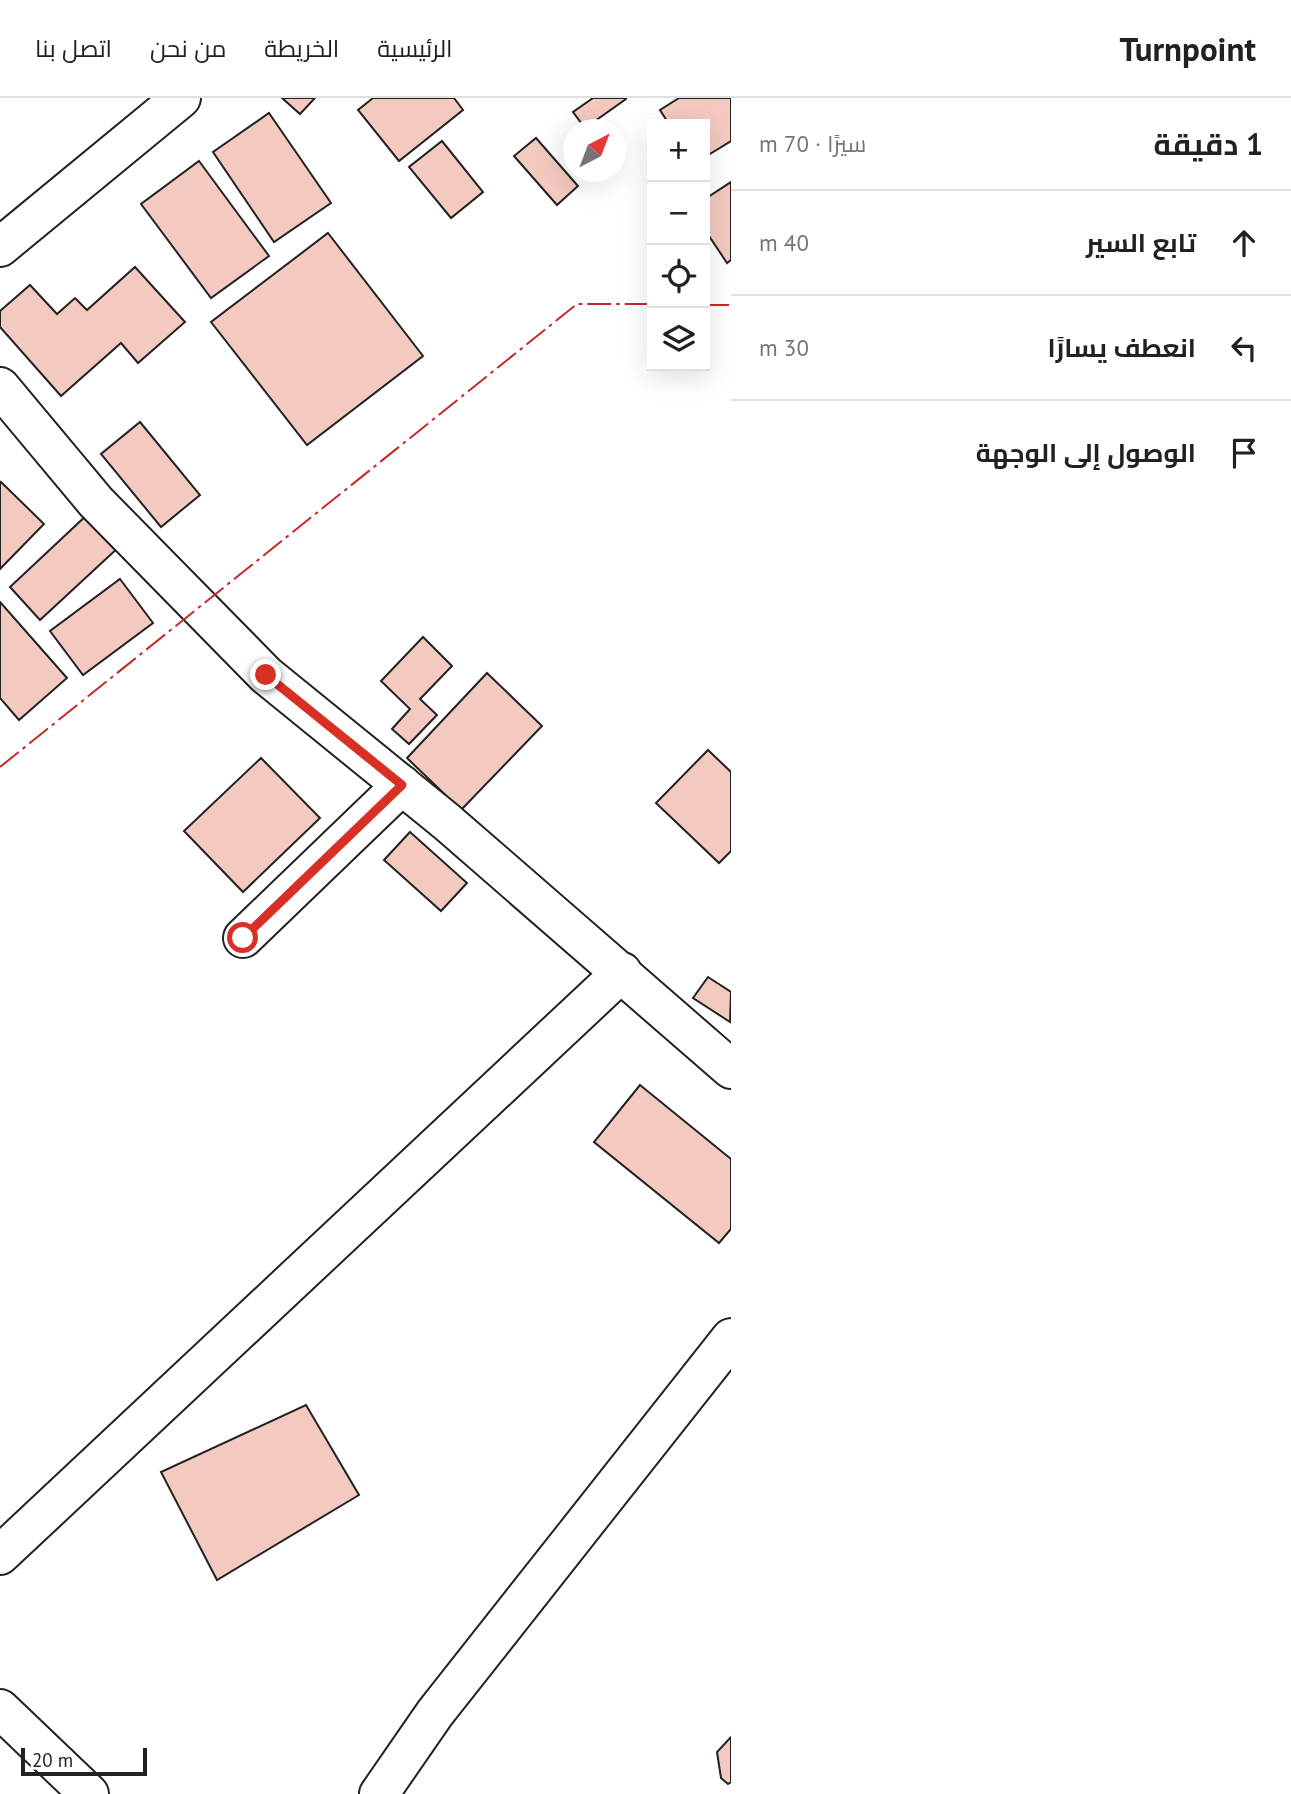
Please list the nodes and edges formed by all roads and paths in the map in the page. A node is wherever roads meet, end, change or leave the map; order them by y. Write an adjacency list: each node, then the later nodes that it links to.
1 (181, 98): 2 (street)
2 (0, 247)
3 (0, 387): 4 (street)
4 (402, 785): 5 (street); 6 (street)
5 (243, 938)
6 (622, 972): 7 (street); 9 (street)
7 (731, 1069)
8 (731, 1338): 12 (street)
9 (0, 1555)
10 (0, 1709): 11 (street)
11 (89, 1794)
12 (379, 1794)

